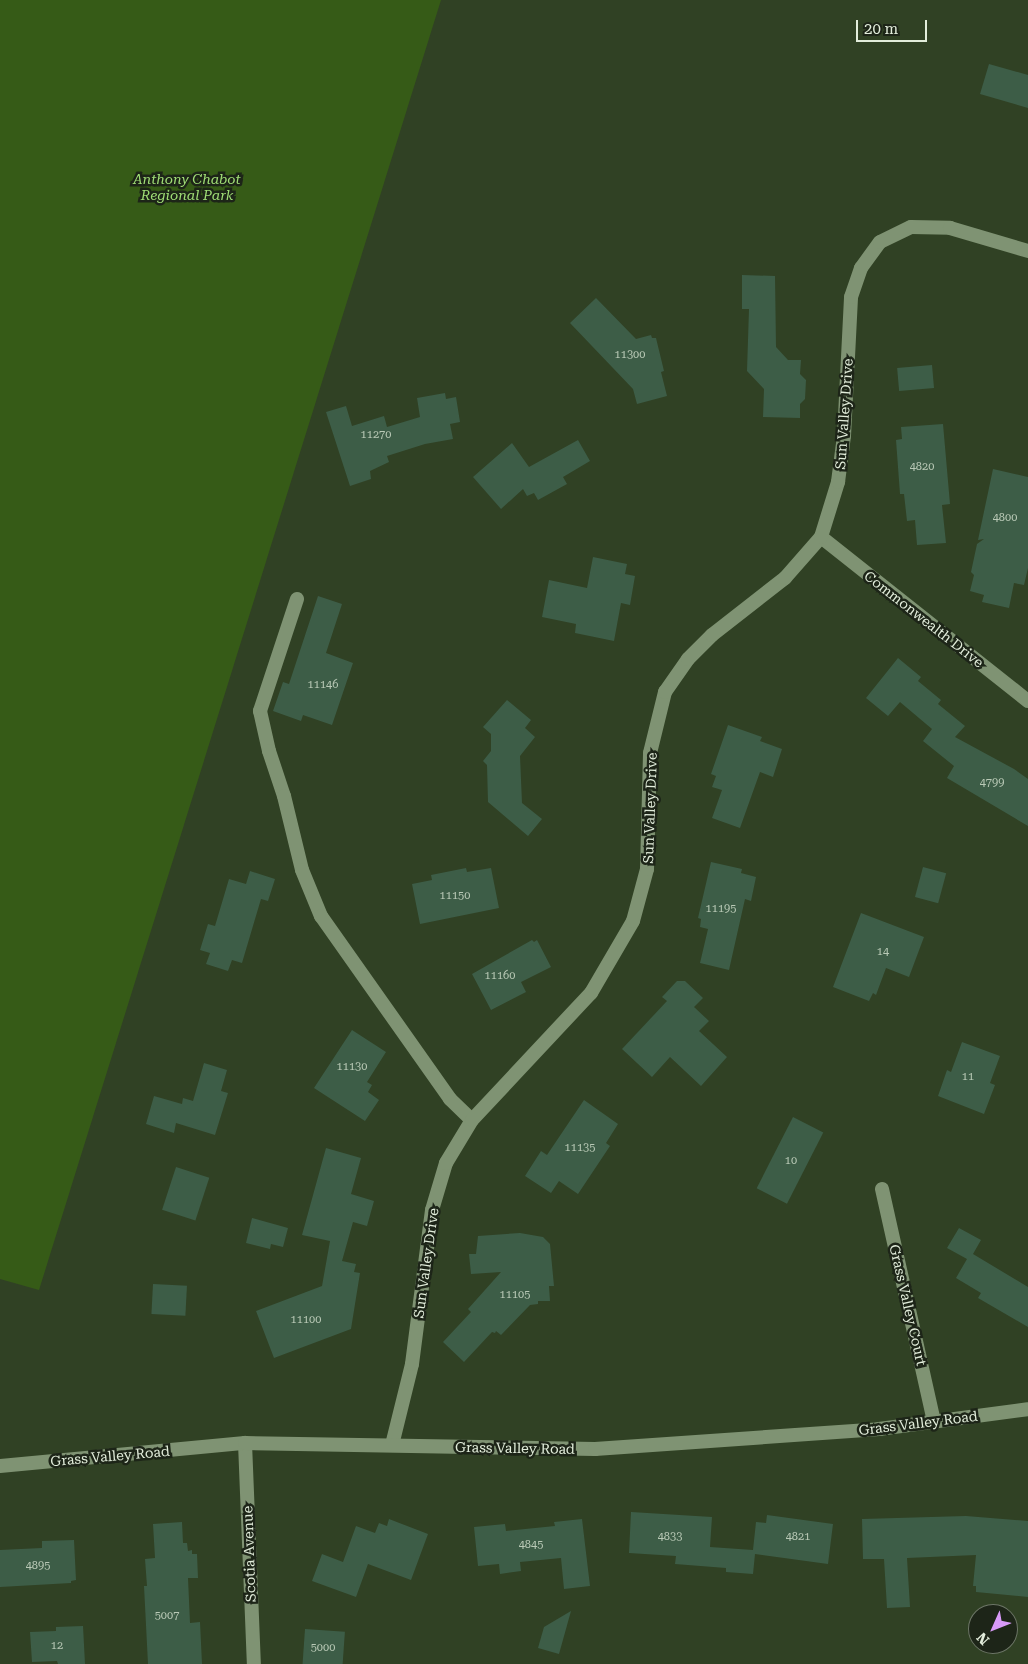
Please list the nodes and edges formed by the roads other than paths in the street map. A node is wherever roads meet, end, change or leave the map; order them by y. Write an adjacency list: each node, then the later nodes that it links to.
1 (1028, 251): 2 (street, Sun Valley Drive)
2 (821, 537): 4 (street, Commonwealth Drive); 5 (street, Sun Valley Drive)
3 (297, 599): 5 (street)
4 (1028, 701)
5 (472, 1120): 10 (street, Sun Valley Drive)
6 (882, 1189): 8 (street, Grass Valley Court)
7 (1028, 1409): 8 (street, Grass Valley Road)
8 (934, 1421): 10 (street, Grass Valley Road)
9 (245, 1443): 10 (street, Grass Valley Road); 11 (street, Grass Valley Road); 12 (street, Scotia Avenue)
10 (392, 1445)
11 (0, 1466)
12 (254, 1664)

